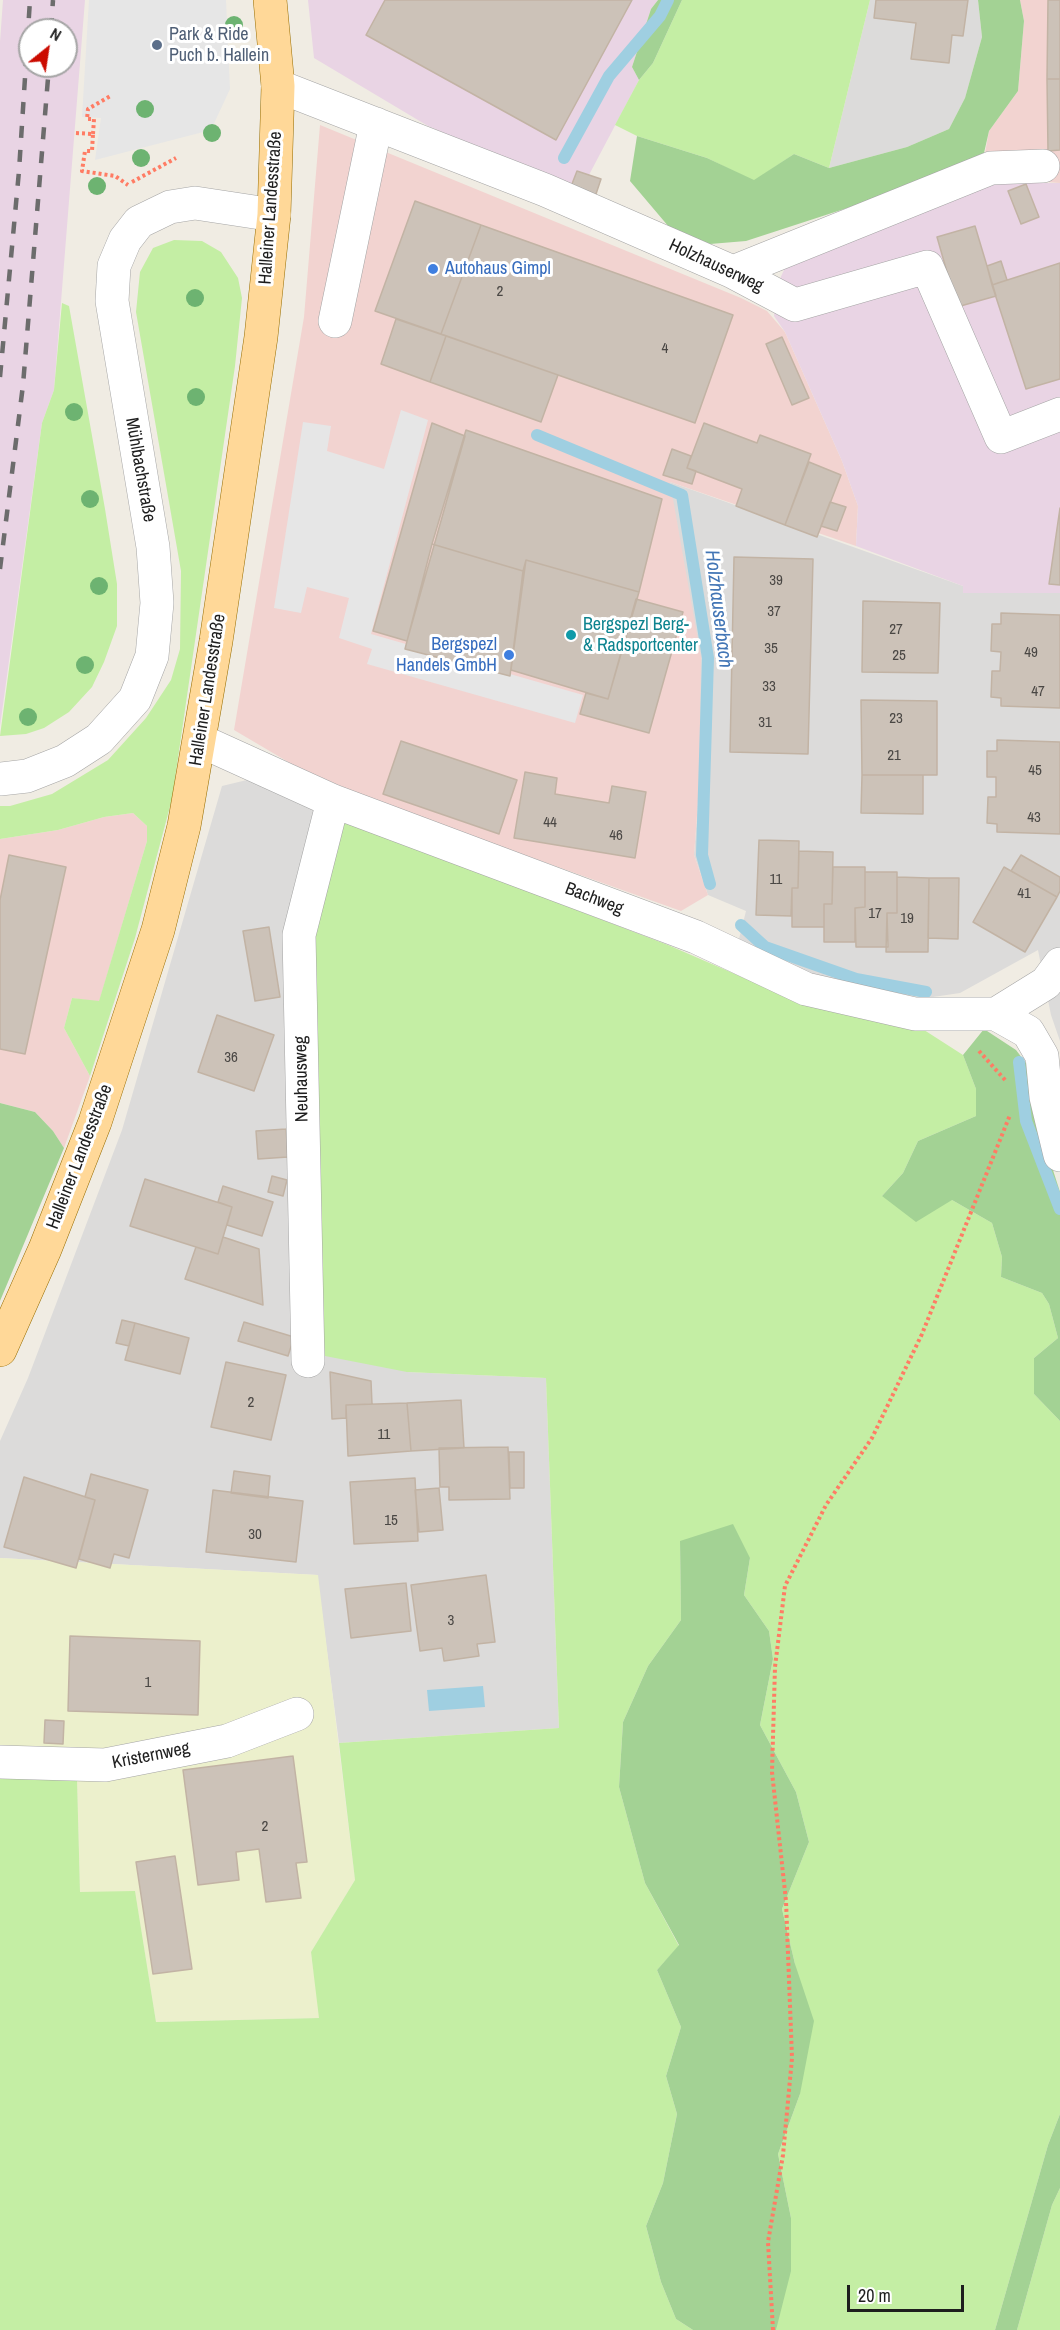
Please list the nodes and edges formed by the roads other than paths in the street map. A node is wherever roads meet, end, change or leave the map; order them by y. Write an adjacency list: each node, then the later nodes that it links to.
1 (270, 0): 2 (main road, Halleiner Landesstraße)
2 (278, 86): 3 (street, Holzhauserweg); 5 (main road, Halleiner Landesstraße)
3 (376, 124): 6 (street, Holzhauserweg); 7 (street)
4 (1042, 166): 6 (street)
5 (274, 215): 9 (main road, Halleiner Landesstraße); 10 (street, Mühlbachstraße)
6 (733, 272): 8 (street, Holzhauserweg)
7 (335, 321)
8 (1060, 414)
9 (201, 741): 11 (street, Bachweg); 15 (main road, Halleiner Landesstraße)
10 (0, 779)
11 (333, 801): 13 (street, Bachweg); 16 (street, Neuhausweg)
12 (1060, 964): 13 (street)
13 (996, 1014): 14 (street, Bachweg)
14 (1060, 1155)
15 (0, 1350)
16 (308, 1361)
17 (297, 1714): 18 (street, Kristernweg)
18 (0, 1762)

